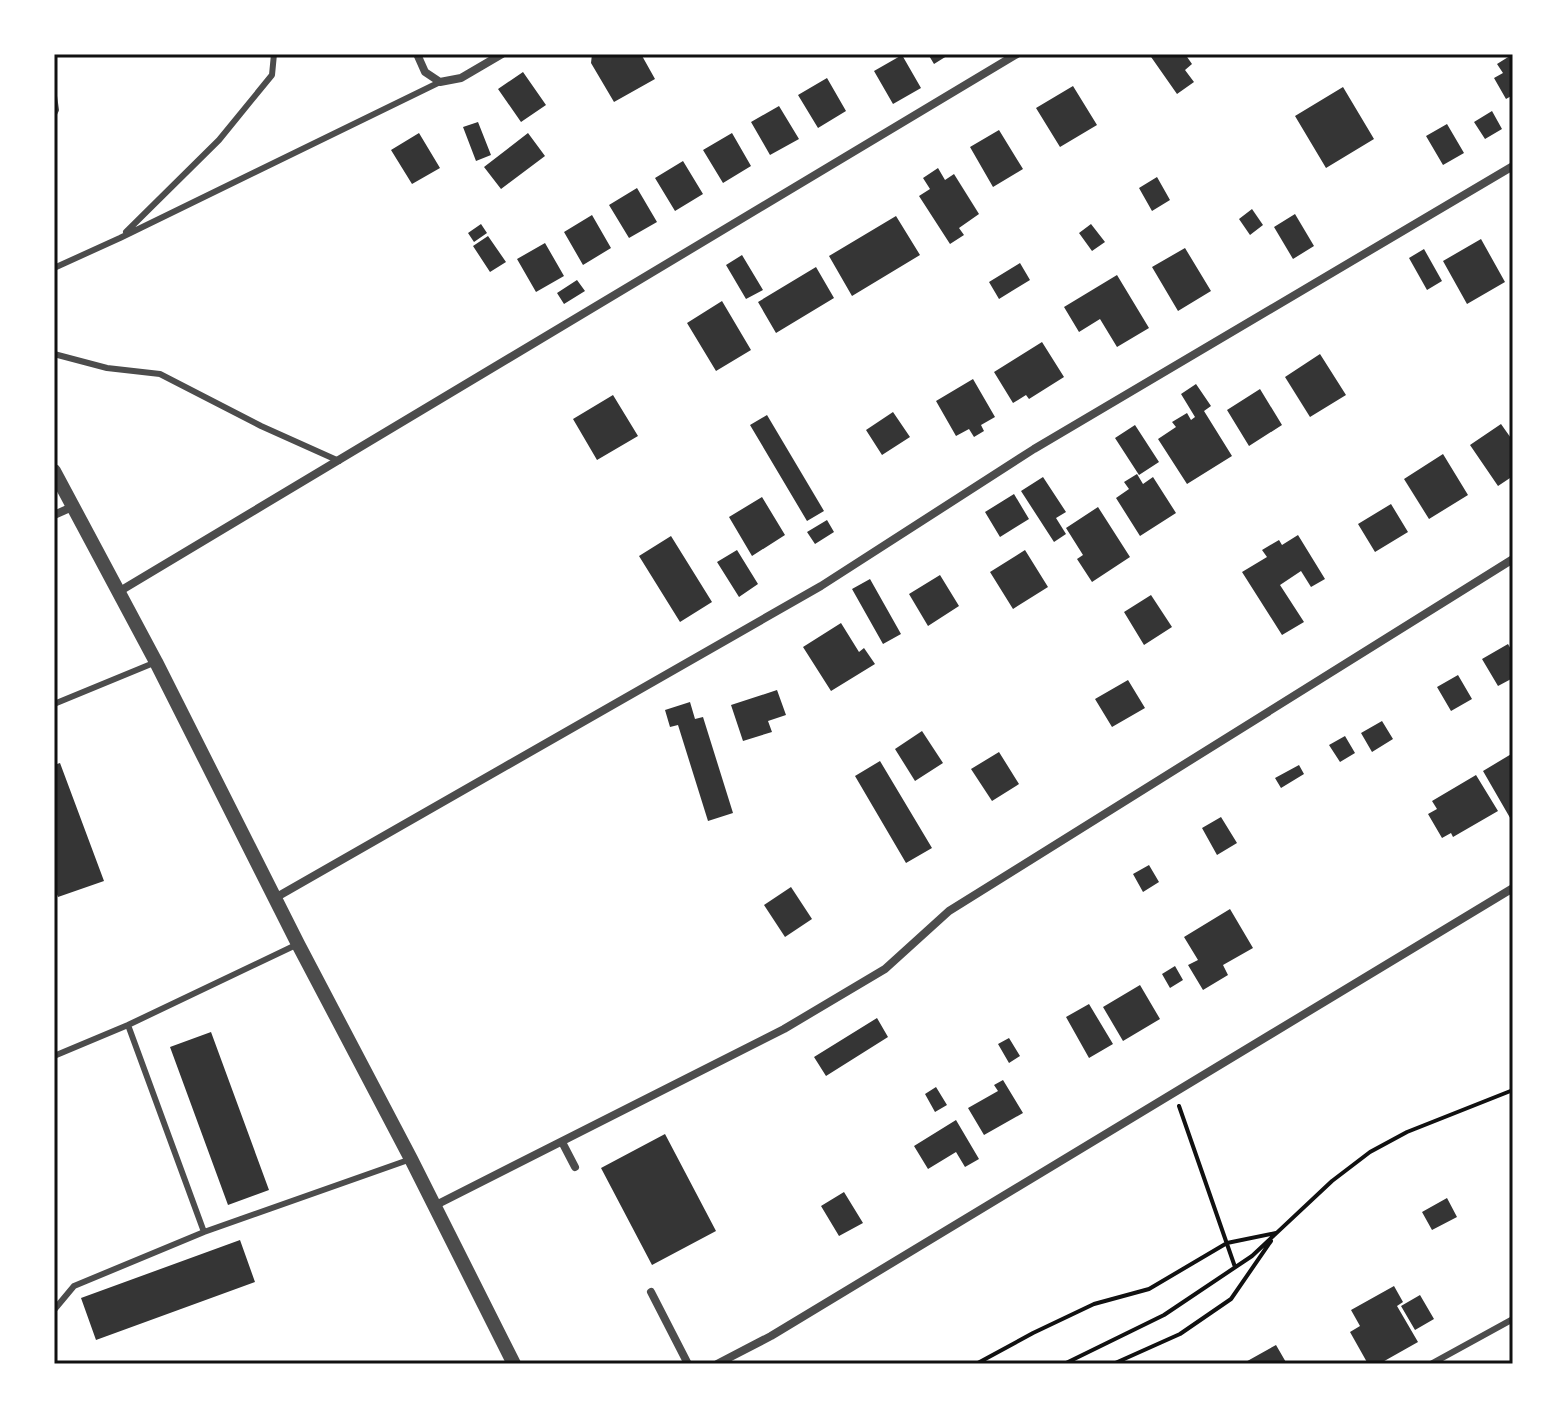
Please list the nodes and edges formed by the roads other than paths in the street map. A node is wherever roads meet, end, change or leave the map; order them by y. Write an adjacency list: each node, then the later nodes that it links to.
1 (274, 54): 9 (lane)
2 (417, 54): 5 (street)
3 (502, 54): 5 (street)
4 (1017, 54): 12 (street)
5 (440, 82): 9 (lane)
6 (54, 96): 7 (lane)
7 (54, 114)
8 (1513, 166): 21 (street)
9 (120, 238): 10 (lane)
10 (54, 268)
11 (54, 354): 12 (lane)
12 (339, 461): 17 (street)
13 (54, 471): 14 (street)
14 (72, 507): 15 (street); 17 (street)
15 (54, 515)
16 (1513, 559): 25 (street)
17 (120, 591): 18 (street)
18 (156, 662): 19 (lane); 21 (street)
19 (54, 704)
20 (1513, 888): 35 (street)
21 (275, 898): 22 (street)
22 (298, 944): 23 (lane); 26 (street)
23 (128, 1025): 24 (lane); 29 (lane)
24 (54, 1056)
25 (562, 1142): 27 (street); 28 (street)
26 (411, 1159): 28 (street); 29 (lane)
27 (575, 1167)
28 (434, 1206): 33 (street)
29 (204, 1232): 31 (lane)
30 (651, 1292): 34 (street)
31 (54, 1310)
32 (1513, 1319): 36 (lane)
33 (514, 1364)
34 (688, 1364)
35 (717, 1364)
36 (1431, 1364)

